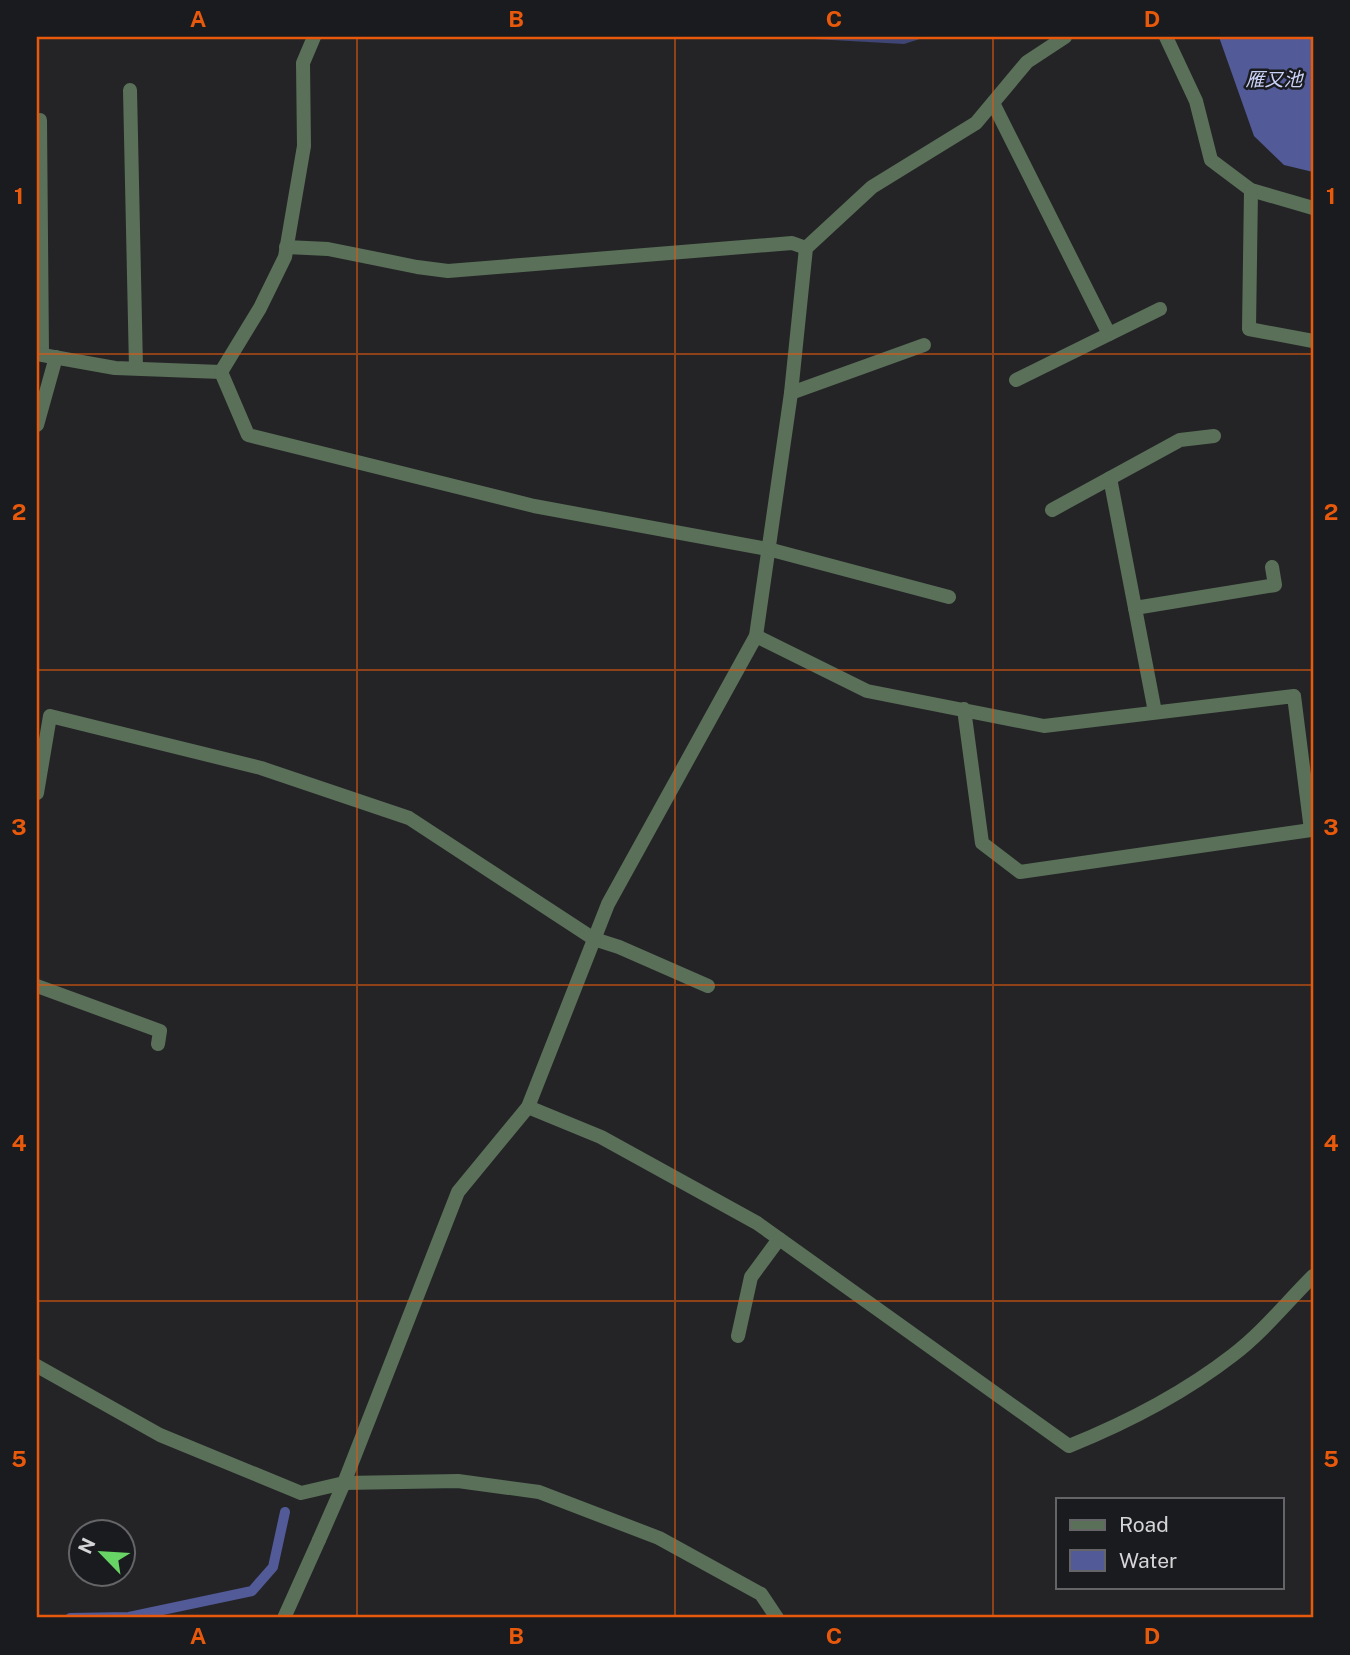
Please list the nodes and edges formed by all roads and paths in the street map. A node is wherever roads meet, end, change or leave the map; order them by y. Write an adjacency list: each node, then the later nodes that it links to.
1 (314, 37): 9 (street)
2 (1065, 37): 5 (street)
3 (1166, 37): 7 (street)
4 (130, 89): 16 (street)
5 (993, 103): 10 (street); 12 (street)
6 (40, 120): 15 (street)
7 (1251, 190): 8 (street); 13 (street)
8 (1313, 208)
9 (286, 247): 10 (street); 17 (street)
10 (806, 248): 19 (street)
11 (1160, 309): 12 (street)
12 (1109, 334): 18 (street)
13 (1313, 341)
14 (924, 345): 19 (street)
15 (45, 355): 16 (street); 20 (street)
16 (136, 368): 17 (street)
17 (222, 372): 24 (street)
18 (1016, 380)
19 (791, 393): 24 (street)
20 (37, 425)
21 (1214, 436): 22 (street)
22 (1110, 478): 23 (street); 27 (street)
23 (1052, 510)
24 (768, 549): 26 (street); 28 (street)
25 (1272, 567): 27 (street)
26 (949, 597)
27 (1135, 608): 30 (street)
28 (756, 636): 29 (street); 32 (street)
29 (964, 709): 30 (street); 30 (street)
30 (1155, 712)
31 (37, 793): 32 (street)
32 (594, 939): 34 (street); 36 (street)
33 (37, 986): 35 (street)
34 (708, 986)
35 (158, 1044)
36 (528, 1107): 37 (street); 41 (street)
37 (779, 1238): 38 (street); 39 (street)
38 (1313, 1276)
39 (738, 1336)
40 (37, 1366): 41 (street)
41 (344, 1483): 42 (street); 43 (street)
42 (284, 1618)
43 (777, 1618)

